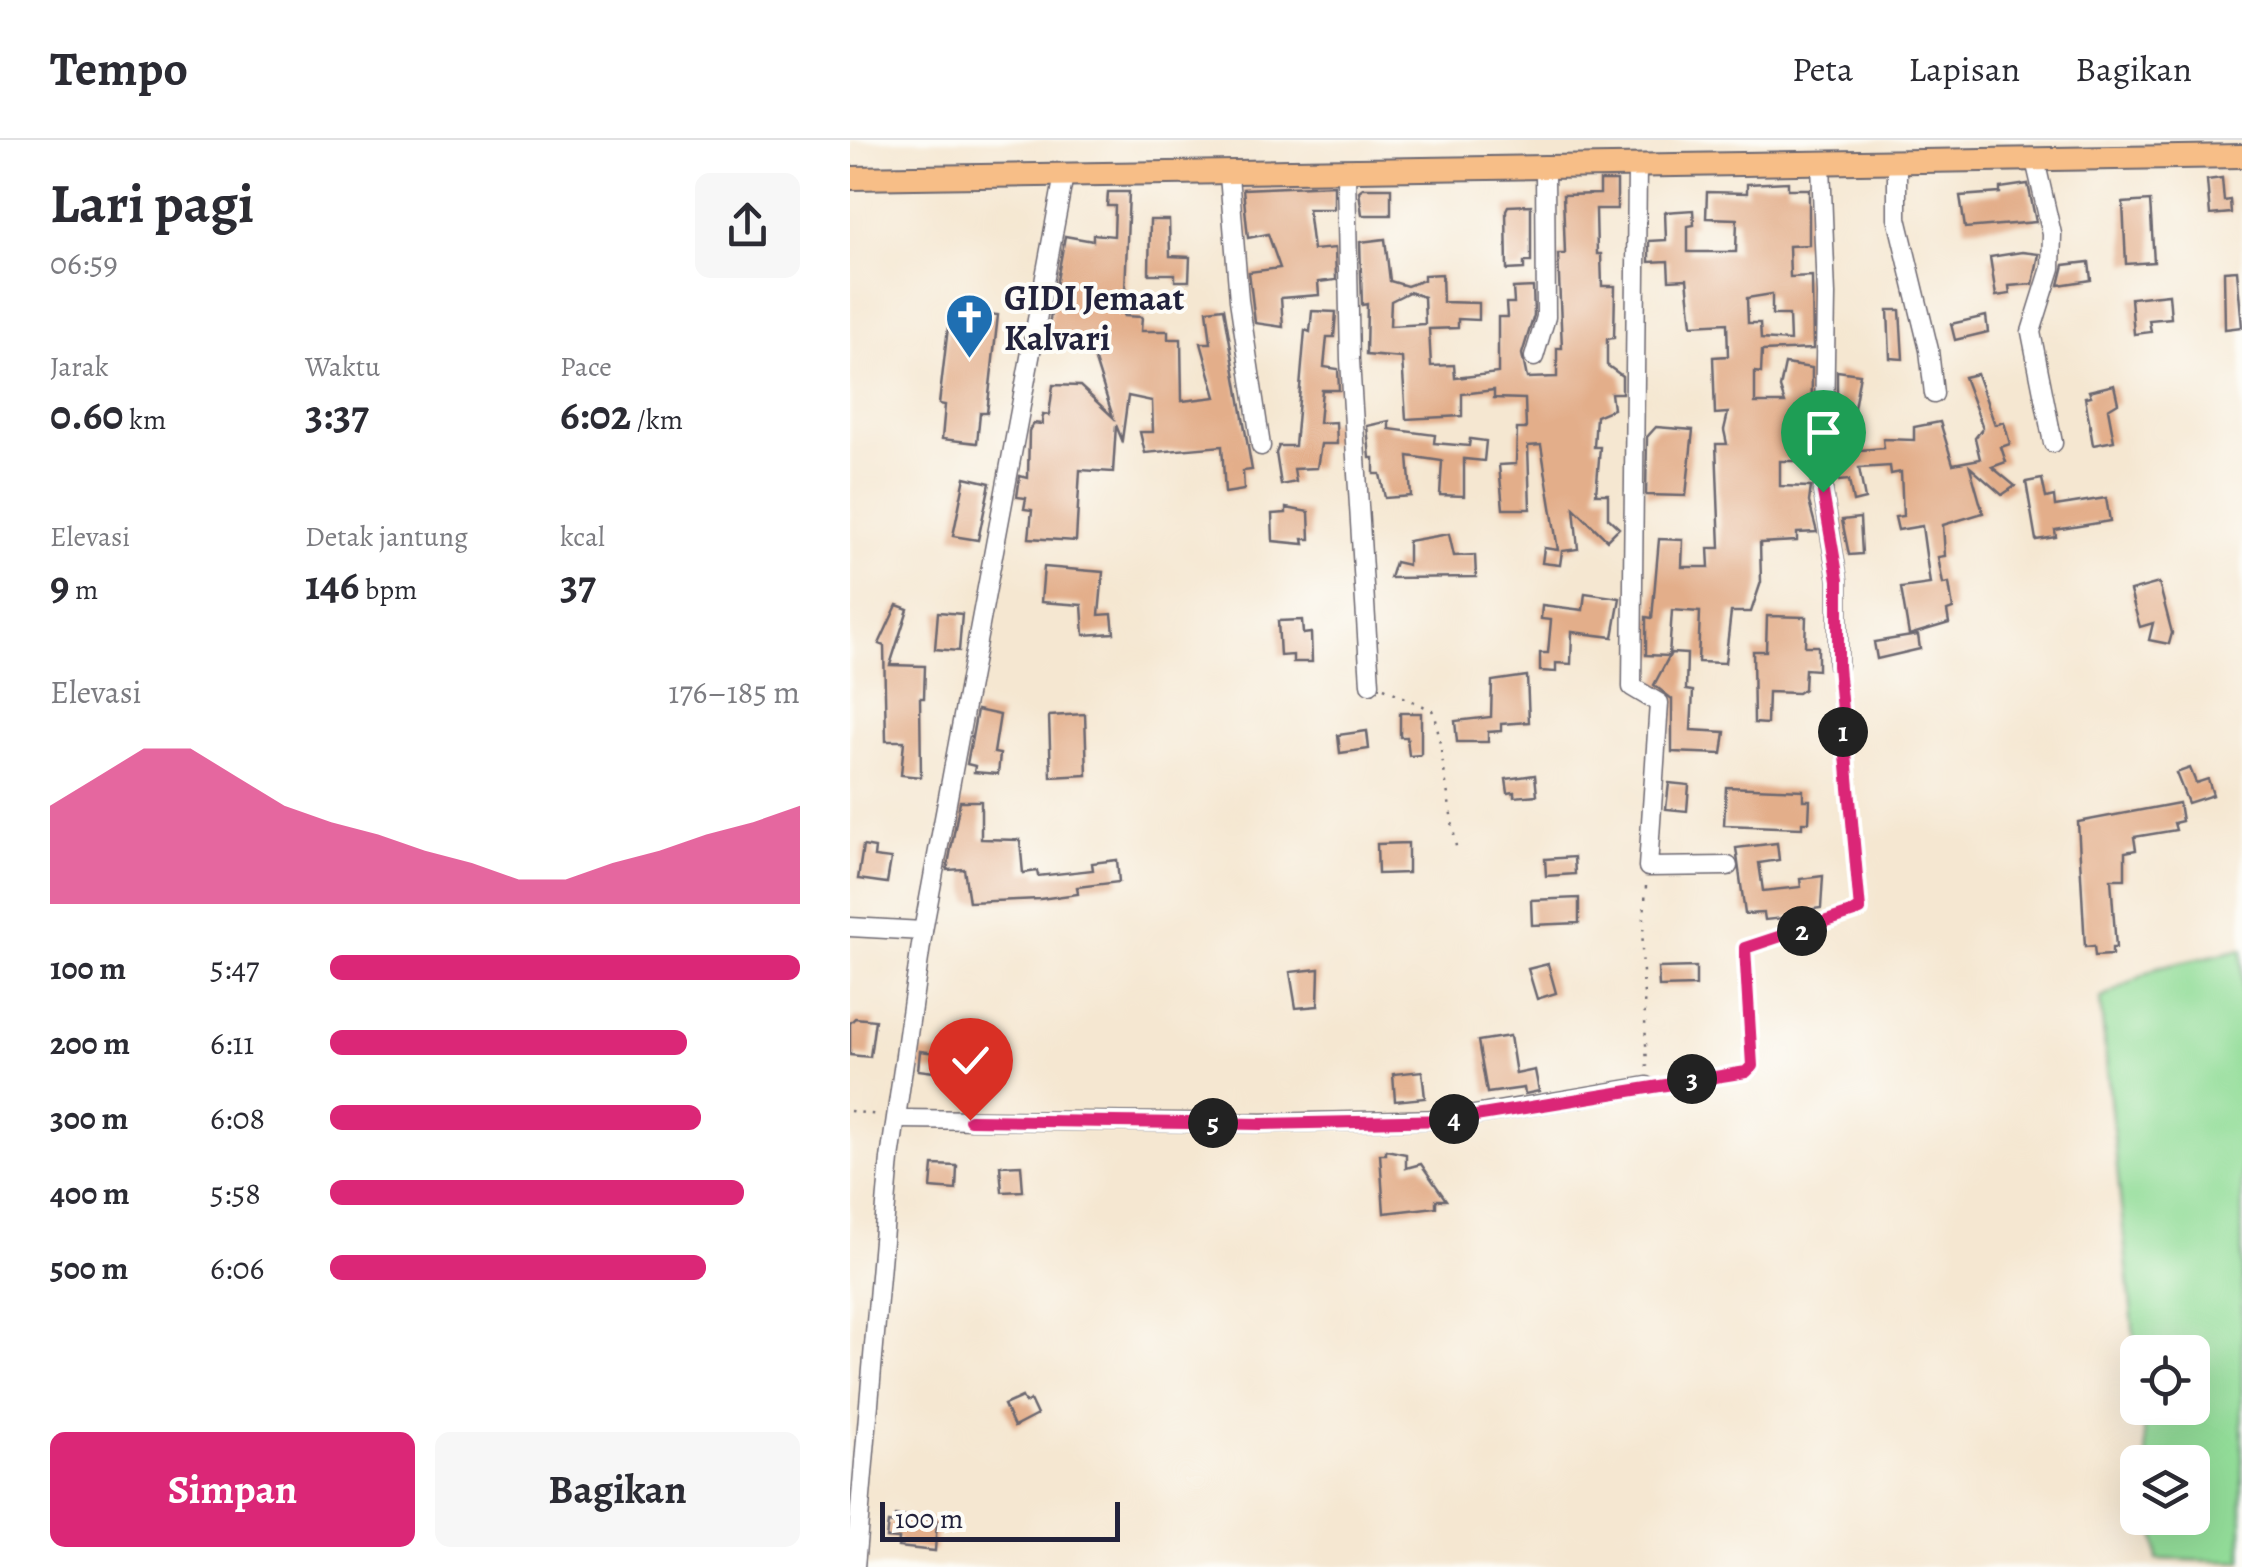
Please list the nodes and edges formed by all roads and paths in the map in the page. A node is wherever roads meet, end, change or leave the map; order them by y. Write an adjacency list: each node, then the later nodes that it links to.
1 (2242, 156): 2 (main road)
2 (2035, 160): 3 (main road); 13 (street)
3 (1897, 162): 4 (main road); 12 (street)
4 (1820, 164): 5 (main road); 15 (street)
5 (1637, 166): 6 (main road); 19 (street)
6 (1545, 169): 7 (main road); 11 (street)
7 (1346, 173): 8 (main road); 16 (street)
8 (1229, 175): 9 (main road); 14 (street)
9 (1064, 176): 10 (main road); 21 (street)
10 (850, 178)
11 (1534, 357)
12 (1934, 394)
13 (2054, 442)
14 (1261, 446)
15 (1838, 666): 22 (path)
16 (1370, 684): 17 (path)
17 (1457, 852)
18 (1728, 866): 19 (street)
19 (1648, 867): 22 (path)
20 (850, 927): 21 (street)
21 (923, 931): 24 (street)
22 (1647, 1086): 24 (street)
23 (850, 1111): 24 (path)
24 (899, 1119): 25 (street)
25 (855, 1567)

